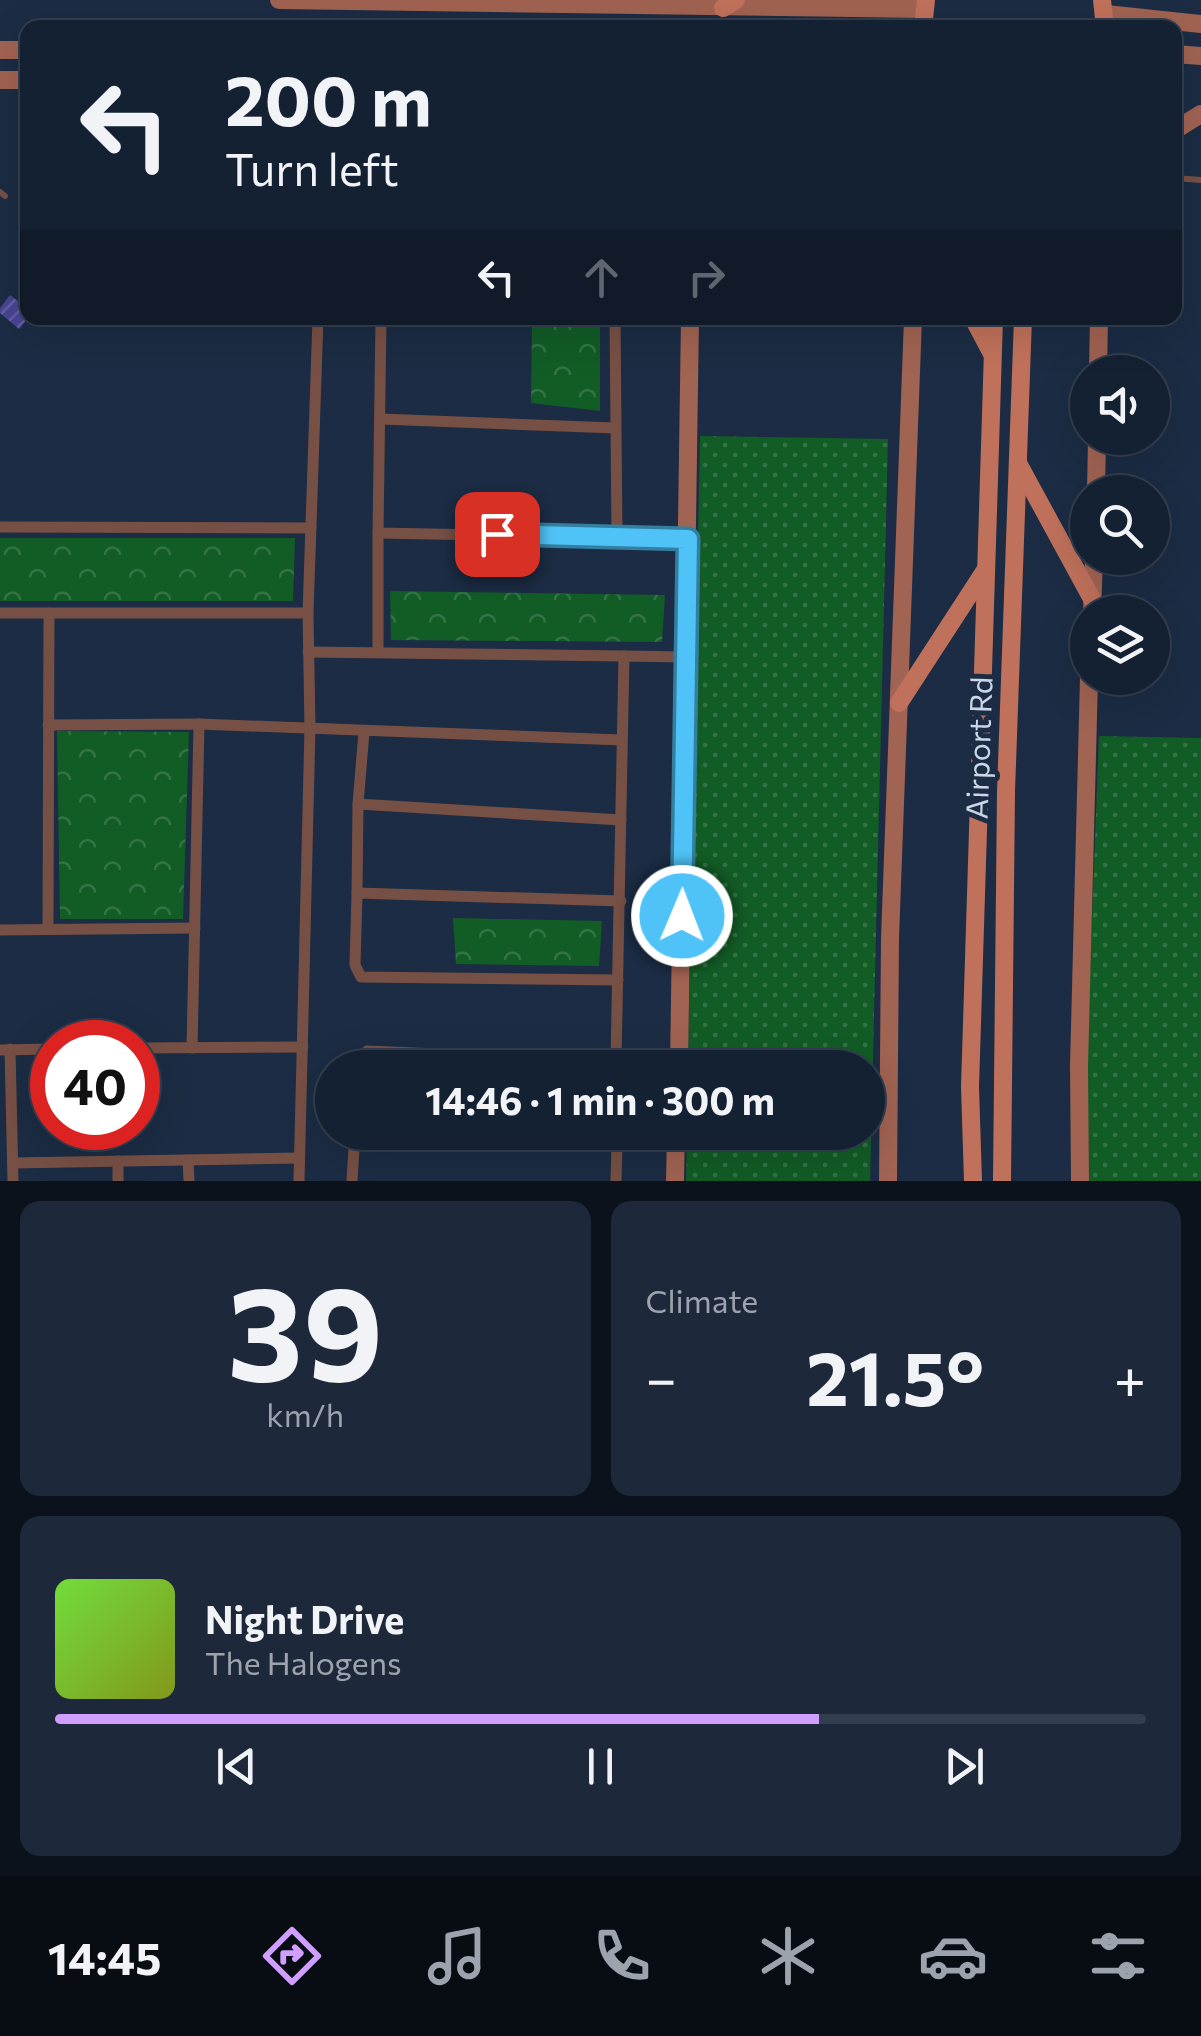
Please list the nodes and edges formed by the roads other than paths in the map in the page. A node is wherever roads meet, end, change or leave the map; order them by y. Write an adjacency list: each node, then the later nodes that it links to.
1 (279, 0): 2 (street)
2 (727, 3): 3 (street)
3 (924, 12)
4 (1104, 14): 5 (street)
5 (1162, 20)
6 (318, 325): 21 (street)
7 (381, 325): 17 (street)
8 (615, 325): 18 (street)
9 (690, 325): 24 (street)
10 (913, 325): 35 (street)
11 (977, 325): 16 (main road)
12 (994, 325): 16 (main road)
13 (1024, 325): 19 (main road, Airport Rd)
14 (1099, 325): 15 (street)
15 (1098, 355)
16 (993, 357): 25 (main road)
17 (381, 419): 18 (street); 22 (street)
18 (615, 428): 23 (street)
19 (1018, 462): 26 (main road); 72 (main road, Airport Rd)
20 (0, 527): 21 (street)
21 (310, 528): 29 (street)
22 (378, 534): 23 (street); 30 (street)
23 (617, 536): 24 (street)
24 (688, 539): 33 (street)
25 (986, 568): 35 (main road); 71 (main road)
26 (1086, 595)
27 (0, 613): 28 (street)
28 (49, 613): 29 (street); 37 (street)
29 (308, 613): 31 (street)
30 (378, 650): 31 (street); 32 (street)
31 (308, 652): 38 (street)
32 (624, 656): 33 (street); 40 (street)
33 (685, 657): 55 (street)
34 (1089, 695): 73 (street)
35 (899, 703): 70 (street)
36 (199, 724): 37 (street); 38 (street); 45 (street)
37 (48, 725): 46 (street)
38 (310, 728): 39 (street); 49 (street)
39 (364, 732): 40 (street); 41 (street)
40 (622, 740): 42 (street)
41 (358, 804): 42 (street); 43 (street)
42 (621, 820): 44 (street)
43 (357, 893): 44 (street); 48 (street)
44 (621, 900): 48 (street)
45 (195, 928): 46 (street); 51 (street)
46 (48, 929): 47 (street)
47 (0, 930)
48 (618, 980): 54 (street)
49 (303, 1046): 51 (street); 59 (street)
50 (160, 1048): 51 (street)
51 (192, 1048)
52 (30, 1049): 53 (street)
53 (5, 1050): 62 (street)
54 (616, 1050)
55 (679, 1050)
56 (354, 1150): 67 (street)
57 (617, 1150): 68 (street)
58 (676, 1150): 69 (street)
59 (299, 1158): 61 (street); 66 (street)
60 (118, 1160): 61 (street); 62 (street); 64 (street)
61 (188, 1160): 65 (street)
62 (13, 1163): 63 (street)
63 (13, 1181)
64 (118, 1181)
65 (189, 1181)
66 (299, 1181)
67 (352, 1181)
68 (616, 1181)
69 (675, 1181)
70 (888, 1181)
71 (973, 1181)
72 (1002, 1181)
73 (1080, 1181)

